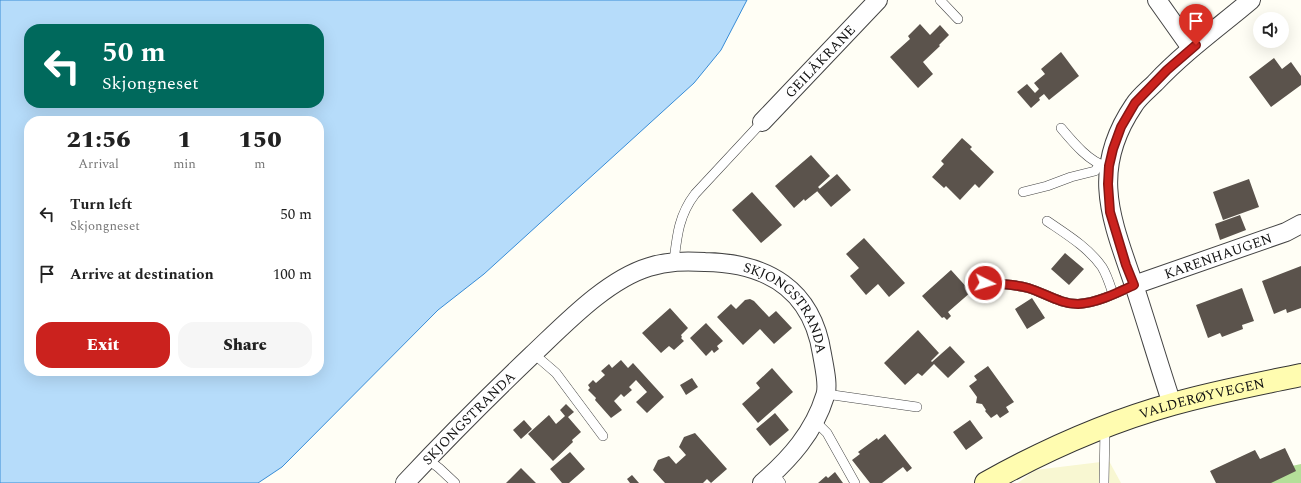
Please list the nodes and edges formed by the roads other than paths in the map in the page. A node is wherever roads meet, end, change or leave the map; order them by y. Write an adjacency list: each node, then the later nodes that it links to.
1 (878, 0): 7 (street, GEILÅKRANE)
2 (940, 0): 5 (lane)
3 (1157, 0): 6 (street)
4 (1251, 0): 6 (street)
5 (958, 19)
6 (1191, 48): 9 (street)
7 (762, 122): 13 (lane)
8 (1062, 128): 9 (lane)
9 (1104, 166): 10 (lane); 15 (street)
10 (1023, 192)
11 (1047, 221): 16 (lane)
12 (1301, 224): 15 (street, KARENHAUGEN)
13 (674, 261): 17 (street, SKJONGSTRANDA); 19 (street, SKJONGSTRANDA)
14 (985, 283): 16 (lane)
15 (1134, 285): 16 (lane); 20 (street)
16 (1113, 294)
17 (534, 354): 24 (lane); 25 (street, SKJONGSTRANDA)
18 (1301, 375): 20 (main road, VALDERØYVEGEN)
19 (826, 394): 21 (lane); 22 (street, SKJONGSTRANDA)
20 (1172, 404): 23 (main road, VALDERØYVEGEN)
21 (917, 407)
22 (815, 421): 26 (street, SKJONGSTRANDA); 29 (lane)
23 (1105, 427): 30 (main road, VALDERØYVEGEN); 31 (lane)
24 (603, 436)
25 (427, 459): 27 (street, SKJONGSTRANDA); 28 (lane)
26 (772, 480)
27 (405, 483)
28 (455, 483)
29 (855, 483)
30 (986, 483)
31 (1104, 483)

